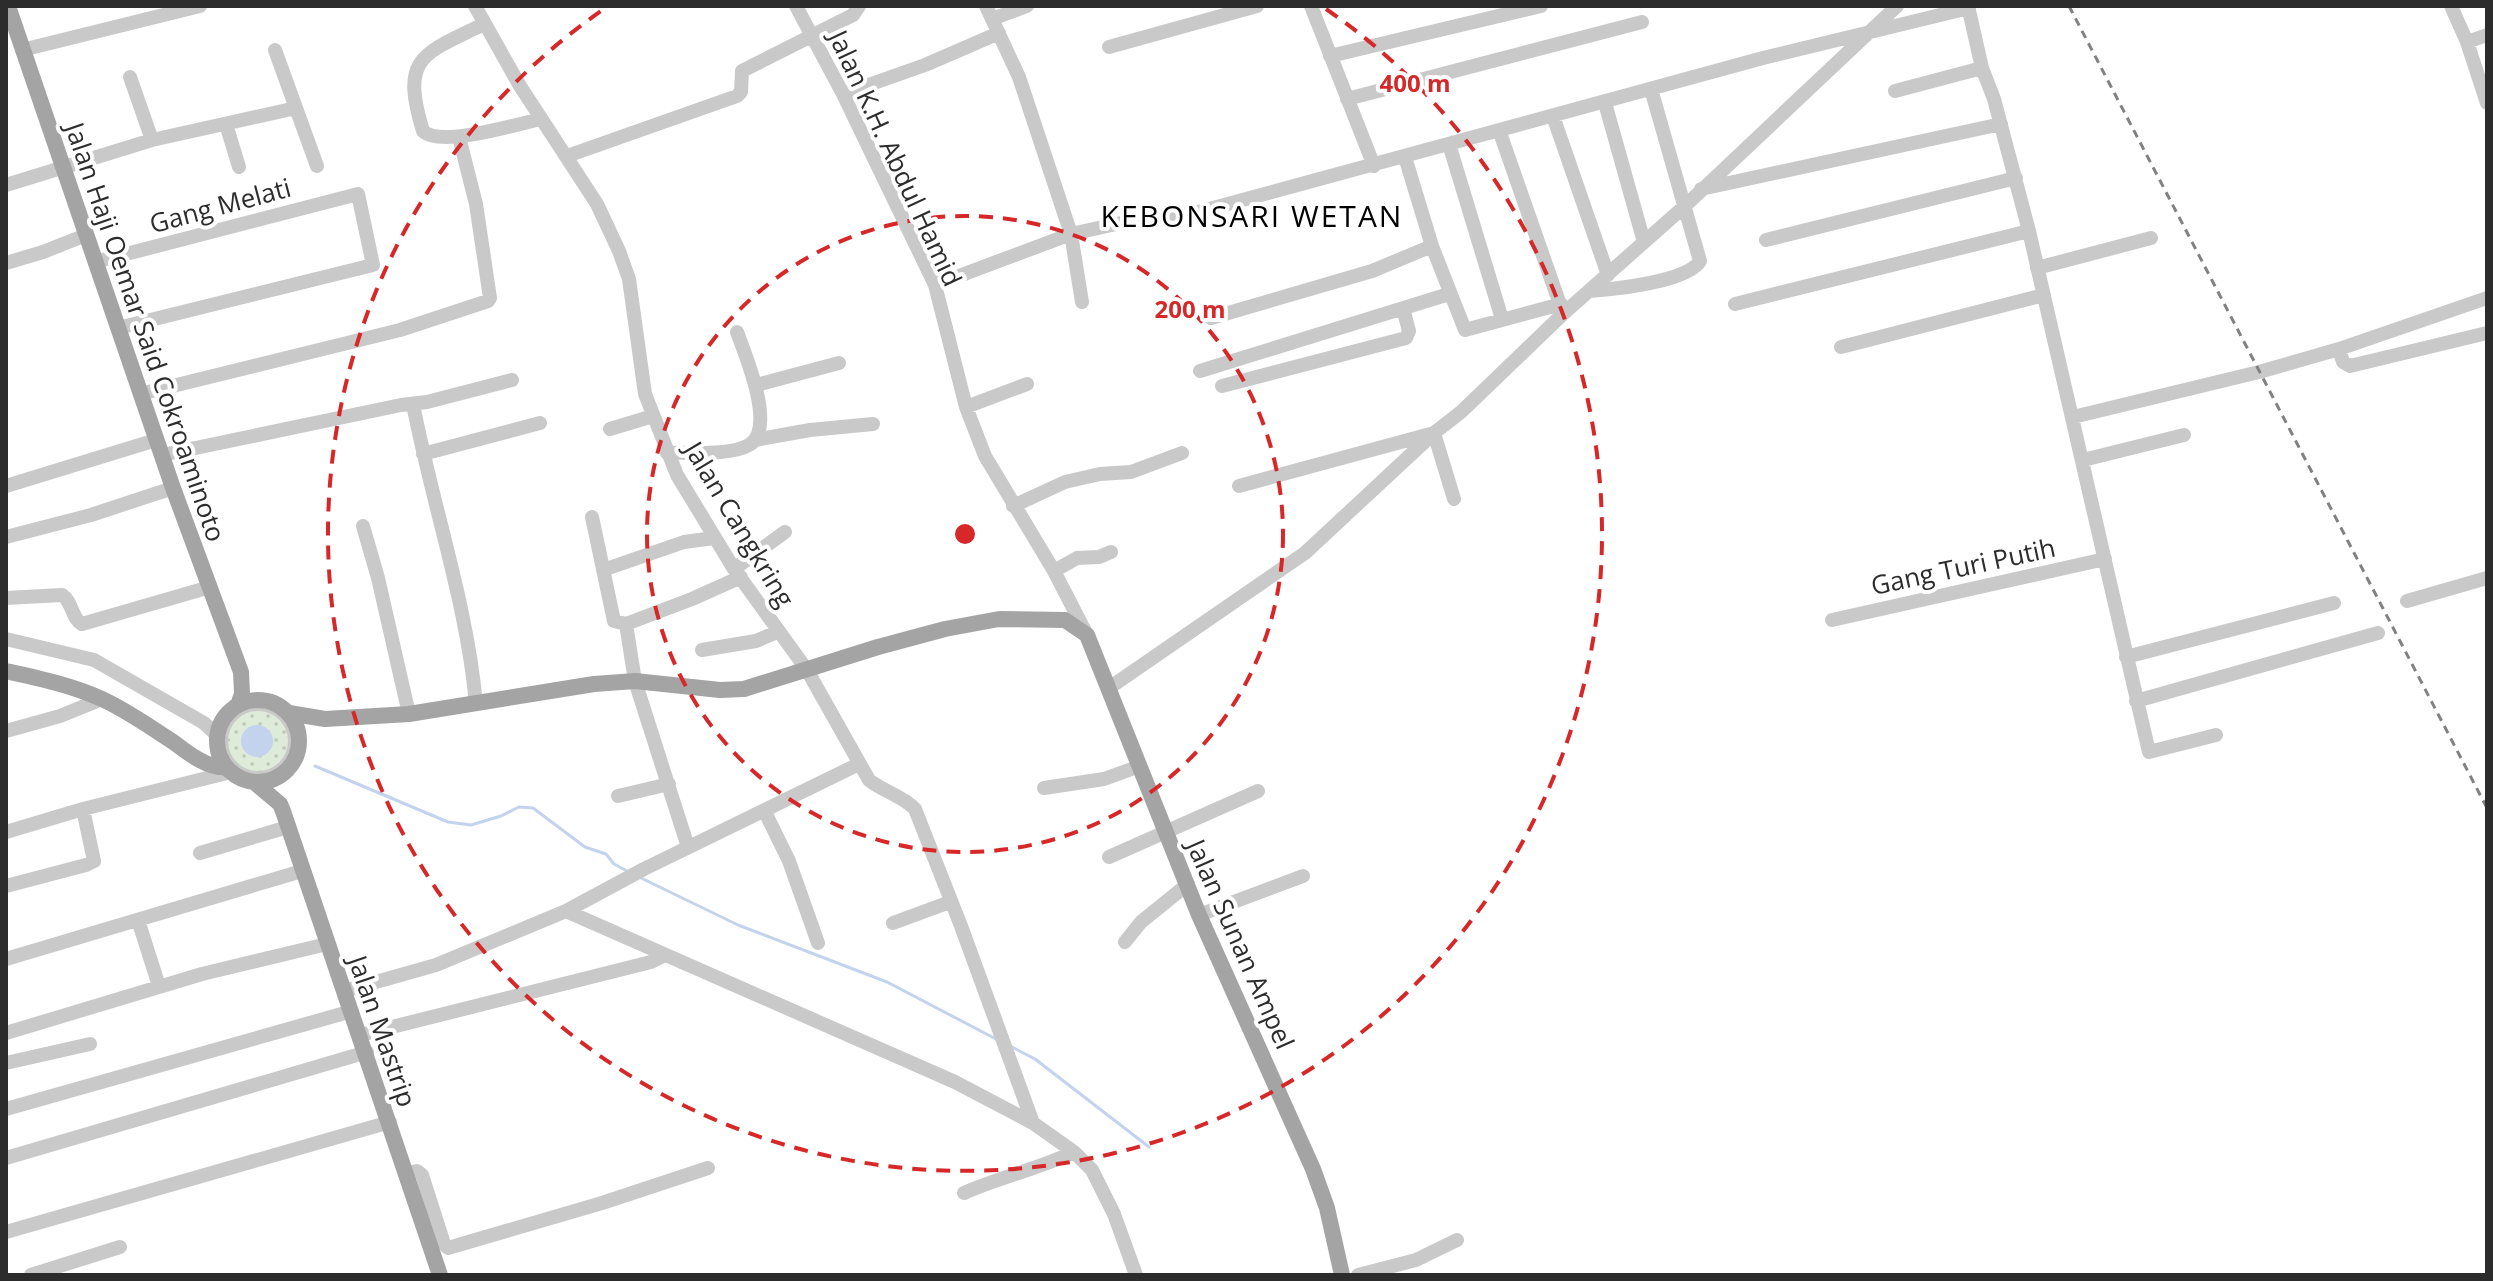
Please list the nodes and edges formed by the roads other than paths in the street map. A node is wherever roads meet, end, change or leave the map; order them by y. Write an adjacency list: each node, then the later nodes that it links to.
1 (8, 6): 22 (main road, Jalan Haji Oemar Said Cokroaminoto)
2 (200, 6): 22 (street)
3 (796, 6): 18 (street, Jalan K.H. Abdul Hamid)
4 (859, 6): 18 (street)
5 (1027, 6): 13 (street)
6 (1257, 6): 21 (street)
7 (1311, 6): 24 (street)
8 (1541, 6): 24 (street)
9 (1897, 6): 16 (street)
10 (2451, 6): 20 (street)
11 (480, 7): 15 (street, Jalan Cangkring)
12 (1968, 7): 16 (street); 25 (street)
13 (989, 12): 17 (street)
14 (1642, 22): 30 (street)
15 (484, 24): 35 (street, Jalan Cangkring); 39 (street)
16 (1872, 30): 27 (street); 50 (street)
17 (999, 33): 29 (street); 53 (street)
18 (812, 34): 29 (street, Jalan K.H. Abdul Hamid); 42 (street)
19 (2487, 35): 20 (street)
20 (2467, 42): 32 (street)
21 (1109, 47)
22 (22, 50): 44 (main road, Jalan Haji Oemar Said Cokroaminoto)
23 (275, 50): 33 (street)
24 (1330, 56): 30 (street)
25 (1982, 68): 28 (street); 37 (street)
26 (130, 77): 40 (street)
27 (1651, 89): 31 (street); 51 (street)
28 (1895, 91)
29 (843, 94): 63 (street, Jalan K.H. Abdul Hamid)
30 (1347, 99): 46 (street)
31 (1605, 103): 34 (street); 57 (street)
32 (2487, 103)
33 (296, 108): 36 (street); 45 (street)
34 (1553, 116): 38 (street); 62 (street)
35 (541, 119): 39 (street); 42 (street, Jalan Cangkring)
36 (226, 124): 40 (street); 47 (street)
37 (2001, 124): 48 (street); 50 (street)
38 (1499, 130): 41 (street); 71 (street)
39 (459, 137): 85 (street)
40 (152, 140): 44 (street)
41 (1449, 144): 43 (street); 73 (street)
42 (567, 156): 88 (street, Jalan Cangkring)
43 (1405, 157): 46 (street); 58 (street)
44 (64, 166): 49 (street); 54 (main road, Jalan Haji Oemar Said Cokroaminoto)
45 (317, 166)
46 (1374, 166): 53 (street)
47 (239, 167)
48 (2016, 178): 52 (street); 56 (street)
49 (6, 185)
50 (1701, 189): 51 (street)
51 (1686, 205): 57 (street); 64 (street)
52 (2029, 231): 61 (street); 69 (street)
53 (1071, 234): 63 (street); 68 (street)
54 (86, 235): 59 (main road, Jalan Haji Oemar Said Cokroaminoto); 60 (street)
55 (2151, 238): 61 (street)
56 (1766, 240)
57 (1644, 242): 62 (street)
58 (1432, 246): 65 (street); 72 (street)
59 (95, 262): 74 (main road, Jalan Haji Oemar Said Cokroaminoto); 74 (street, Gang Melati)
60 (6, 263)
61 (2037, 268): 66 (street)
62 (1608, 275): 64 (street)
63 (935, 285): 87 (street, Jalan K.H. Abdul Hamid)
64 (1589, 291): 71 (street)
65 (1449, 294): 70 (street); 73 (street)
66 (2044, 295): 77 (street); 89 (street)
67 (2487, 298): 78 (street)
68 (1082, 302)
69 (1735, 304)
70 (1403, 308): 80 (street); 84 (street)
71 (1562, 308): 73 (street); 93 (street)
72 (1211, 318)
73 (1502, 319)
74 (118, 328): 85 (main road, Jalan Haji Oemar Said Cokroaminoto)
75 (737, 332): 83 (street)
76 (2487, 333): 78 (street)
77 (1841, 347)
78 (2339, 349): 89 (street)
79 (839, 363): 83 (street)
80 (1200, 371)
81 (512, 380): 86 (street)
82 (1027, 384): 87 (street)
83 (756, 385): 95 (street)
84 (1222, 386)
85 (140, 394): 96 (main road, Jalan Haji Oemar Said Cokroaminoto)
86 (413, 404): 96 (street); 99 (street)
87 (966, 407): 105 (street, Jalan K.H. Abdul Hamid)
88 (653, 416): 92 (street); 97 (street, Jalan Cangkring)
89 (2073, 417): 100 (street)
90 (540, 423): 99 (street)
91 (873, 424): 95 (street)
92 (610, 429)
93 (1434, 433): 102 (street); 104 (street); 135 (street)
94 (2184, 435): 100 (street)
95 (755, 440): 97 (street)
96 (159, 448): 101 (street); 103 (main road, Jalan Haji Oemar Said Cokroaminoto)
97 (667, 453): 110 (street, Jalan Cangkring)
98 (1182, 453): 105 (street)
99 (423, 454): 139 (street)
100 (2083, 460): 112 (street)
101 (6, 486)
102 (1239, 486)
103 (173, 488): 109 (street); 117 (main road, Jalan Haji Oemar Said Cokroaminoto)
104 (1454, 499)
105 (1013, 506): 114 (street, Jalan K.H. Abdul Hamid)
106 (592, 517): 113 (street)
107 (363, 526): 142 (street)
108 (785, 532): 115 (street)
109 (6, 537)
110 (714, 538): 113 (street); 115 (street, Jalan Cangkring)
111 (1111, 552): 114 (street)
112 (2105, 559): 123 (street, Gang Turi Putih); 130 (street)
113 (603, 570): 124 (street)
114 (1054, 571): 118 (street, Jalan K.H. Abdul Hamid)
115 (737, 573): 124 (street); 125 (street, Jalan Cangkring)
116 (2487, 578): 120 (street)
117 (210, 587): 119 (street); 133 (main road, Jalan Haji Oemar Said Cokroaminoto)
118 (1066, 592): 122 (street); 127 (street, Jalan K.H. Abdul Hamid)
119 (6, 598)
120 (2407, 601)
121 (2334, 603): 130 (street)
122 (1047, 618): 127 (main road); 131 (main road)
123 (1832, 620)
124 (626, 624): 134 (street)
125 (777, 632): 129 (street); 131 (street, Jalan Cangkring)
126 (2378, 633): 137 (street)
127 (1087, 635): 135 (main road, Jalan Sunan Ampel)
128 (6, 639): 147 (street)
129 (702, 650)
130 (2126, 657): 137 (street)
131 (807, 670): 134 (main road); 149 (street, Jalan Cangkring)
132 (6, 671): 136 (main road)
133 (241, 672): 138 (main road); 140 (main road)
134 (635, 681): 139 (main road); 154 (street)
135 (1109, 688): 150 (main road, Jalan Sunan Ampel)
136 (102, 699): 144 (street); 148 (main road)
137 (2136, 701): 145 (street)
138 (268, 703): 138 (street); 140 (main road); 141 (main road)
139 (476, 704): 142 (main road)
140 (238, 705): 147 (main road)
141 (289, 713): 143 (main road); 146 (main road)
142 (409, 714): 143 (main road)
143 (325, 719): 146 (main road)
144 (6, 731)
145 (2216, 735)
146 (299, 737): 151 (main road)
147 (217, 742): 148 (main road); 152 (main road)
148 (193, 756): 152 (main road)
149 (859, 764): 160 (street); 171 (street, Jalan Cangkring)
150 (1140, 766): 155 (street); 163 (main road, Jalan Sunan Ampel)
151 (288, 769): 153 (main road); 158 (main road)
152 (228, 770): 153 (main road); 159 (street)
153 (254, 782): 158 (main road)
154 (669, 784): 157 (street); 164 (street)
155 (1044, 788)
156 (1258, 791): 163 (street)
157 (618, 796)
158 (280, 804): 161 (main road, Jalan Mastrip)
159 (83, 809): 162 (street); 170 (street)
160 (765, 812): 164 (street); 177 (street)
161 (288, 827): 165 (street); 167 (main road, Jalan Mastrip)
162 (6, 832)
163 (1166, 832): 166 (street); 169 (main road, Jalan Sunan Ampel)
164 (688, 847): 172 (street)
165 (200, 853)
166 (1109, 857)
167 (302, 871): 174 (street); 178 (main road, Jalan Mastrip)
168 (1303, 876): 173 (street)
169 (1188, 884): 173 (main road, Jalan Sunan Ampel); 176 (street)
170 (6, 886)
171 (950, 902): 175 (street); 190 (street, Jalan Cangkring)
172 (566, 911): 179 (street); 182 (street)
173 (1199, 915): 203 (main road, Jalan Sunan Ampel)
174 (138, 920): 180 (street); 181 (street)
175 (893, 923)
176 (1125, 942)
177 (818, 943)
178 (327, 944): 181 (street); 182 (main road, Jalan Mastrip)
179 (663, 956): 185 (street); 190 (street)
180 (6, 959)
181 (159, 986): 184 (street)
182 (344, 991): 183 (main road, Jalan Mastrip)
183 (352, 1011): 185 (main road, Jalan Mastrip); 189 (street)
184 (6, 1033)
185 (360, 1035): 187 (main road, Jalan Mastrip)
186 (90, 1044): 188 (street)
187 (367, 1052): 191 (main road, Jalan Mastrip); 193 (street)
188 (6, 1063)
189 (6, 1109)
190 (1028, 1109): 192 (street)
191 (390, 1122): 196 (street); 199 (main road, Jalan Mastrip)
192 (1074, 1152): 195 (street); 202 (street)
193 (6, 1158)
194 (708, 1168): 199 (street)
195 (964, 1193)
196 (6, 1232)
197 (1457, 1240): 204 (street)
198 (120, 1247): 200 (street)
199 (438, 1247): 201 (main road, Jalan Mastrip)
200 (31, 1275)
201 (440, 1275)
202 (1136, 1275)
203 (1342, 1275)
204 (1358, 1275)

